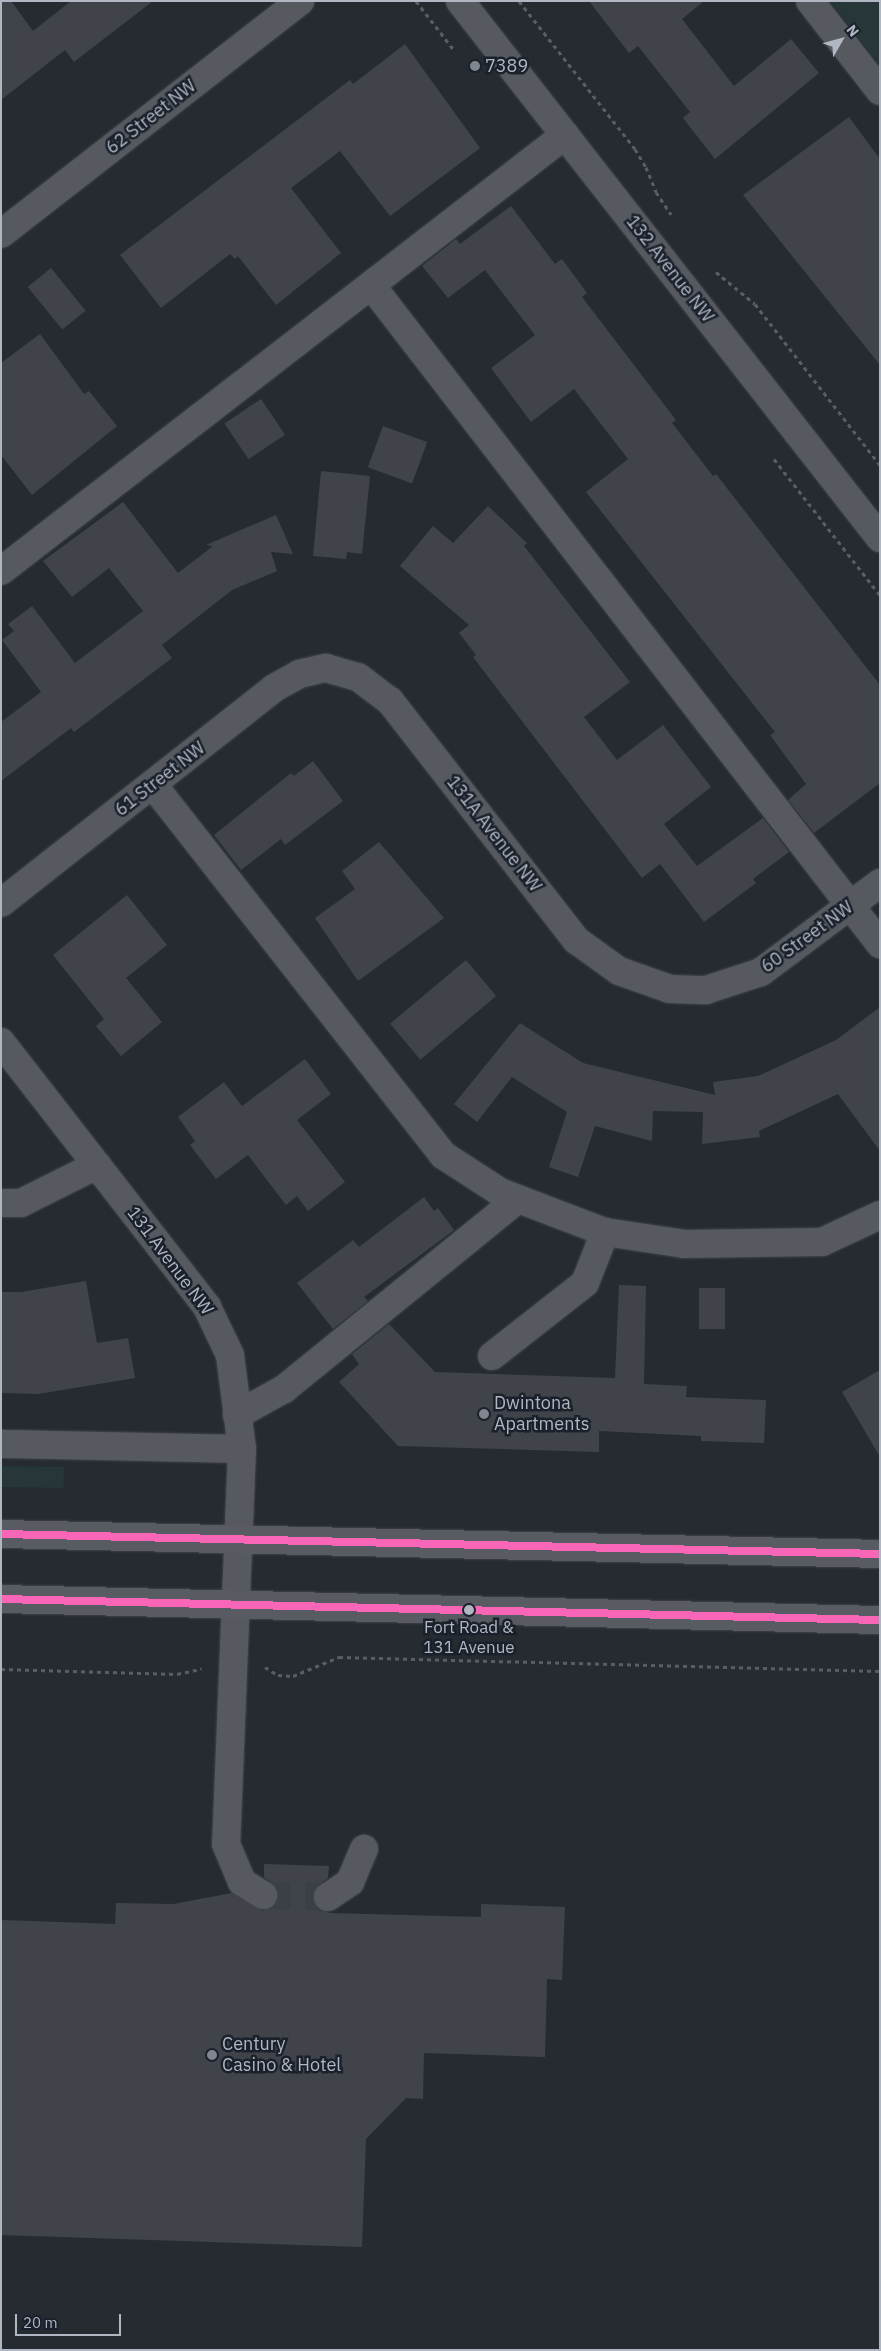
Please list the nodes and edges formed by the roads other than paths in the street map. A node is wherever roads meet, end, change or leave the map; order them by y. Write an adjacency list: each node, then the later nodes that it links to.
1 (300, 1): 6 (street, 62 Street NW)
2 (460, 1): 5 (street, 132 Avenue NW)
3 (810, 1): 4 (street)
4 (880, 91)
5 (565, 135): 7 (street); 8 (street, 132 Avenue NW)
6 (1, 234)
7 (371, 285): 9 (street); 14 (street)
8 (880, 538)
9 (1, 571)
10 (326, 668): 11 (street, 61 Street NW); 16 (street, 131A Avenue NW)
11 (153, 785): 13 (street, 61 Street NW); 19 (street)
12 (880, 883): 14 (street, 60 Street NW)
13 (1, 903)
14 (850, 906): 15 (street); 16 (street, 60 Street NW)
15 (880, 944)
16 (670, 989)
17 (1, 1042): 18 (street, 131 Avenue NW)
18 (97, 1165): 20 (street); 24 (street, 131 Avenue NW)
19 (518, 1198): 22 (street); 24 (street)
20 (1, 1203)
21 (880, 1215): 22 (street)
22 (605, 1232): 23 (street)
23 (492, 1356)
24 (237, 1415): 26 (street, 131 Avenue NW)
25 (1, 1444): 26 (street)
26 (242, 1449): 28 (street, 131 Avenue NW)
27 (1, 1534): 28 (main road)
28 (238, 1540): 29 (main road); 31 (street, 131 Avenue NW)
29 (880, 1554)
30 (1, 1600): 31 (main road)
31 (235, 1605): 32 (main road); 34 (street, 131 Avenue NW)
32 (880, 1620)
33 (364, 1849): 35 (street)
34 (263, 1895)
35 (328, 1897)

